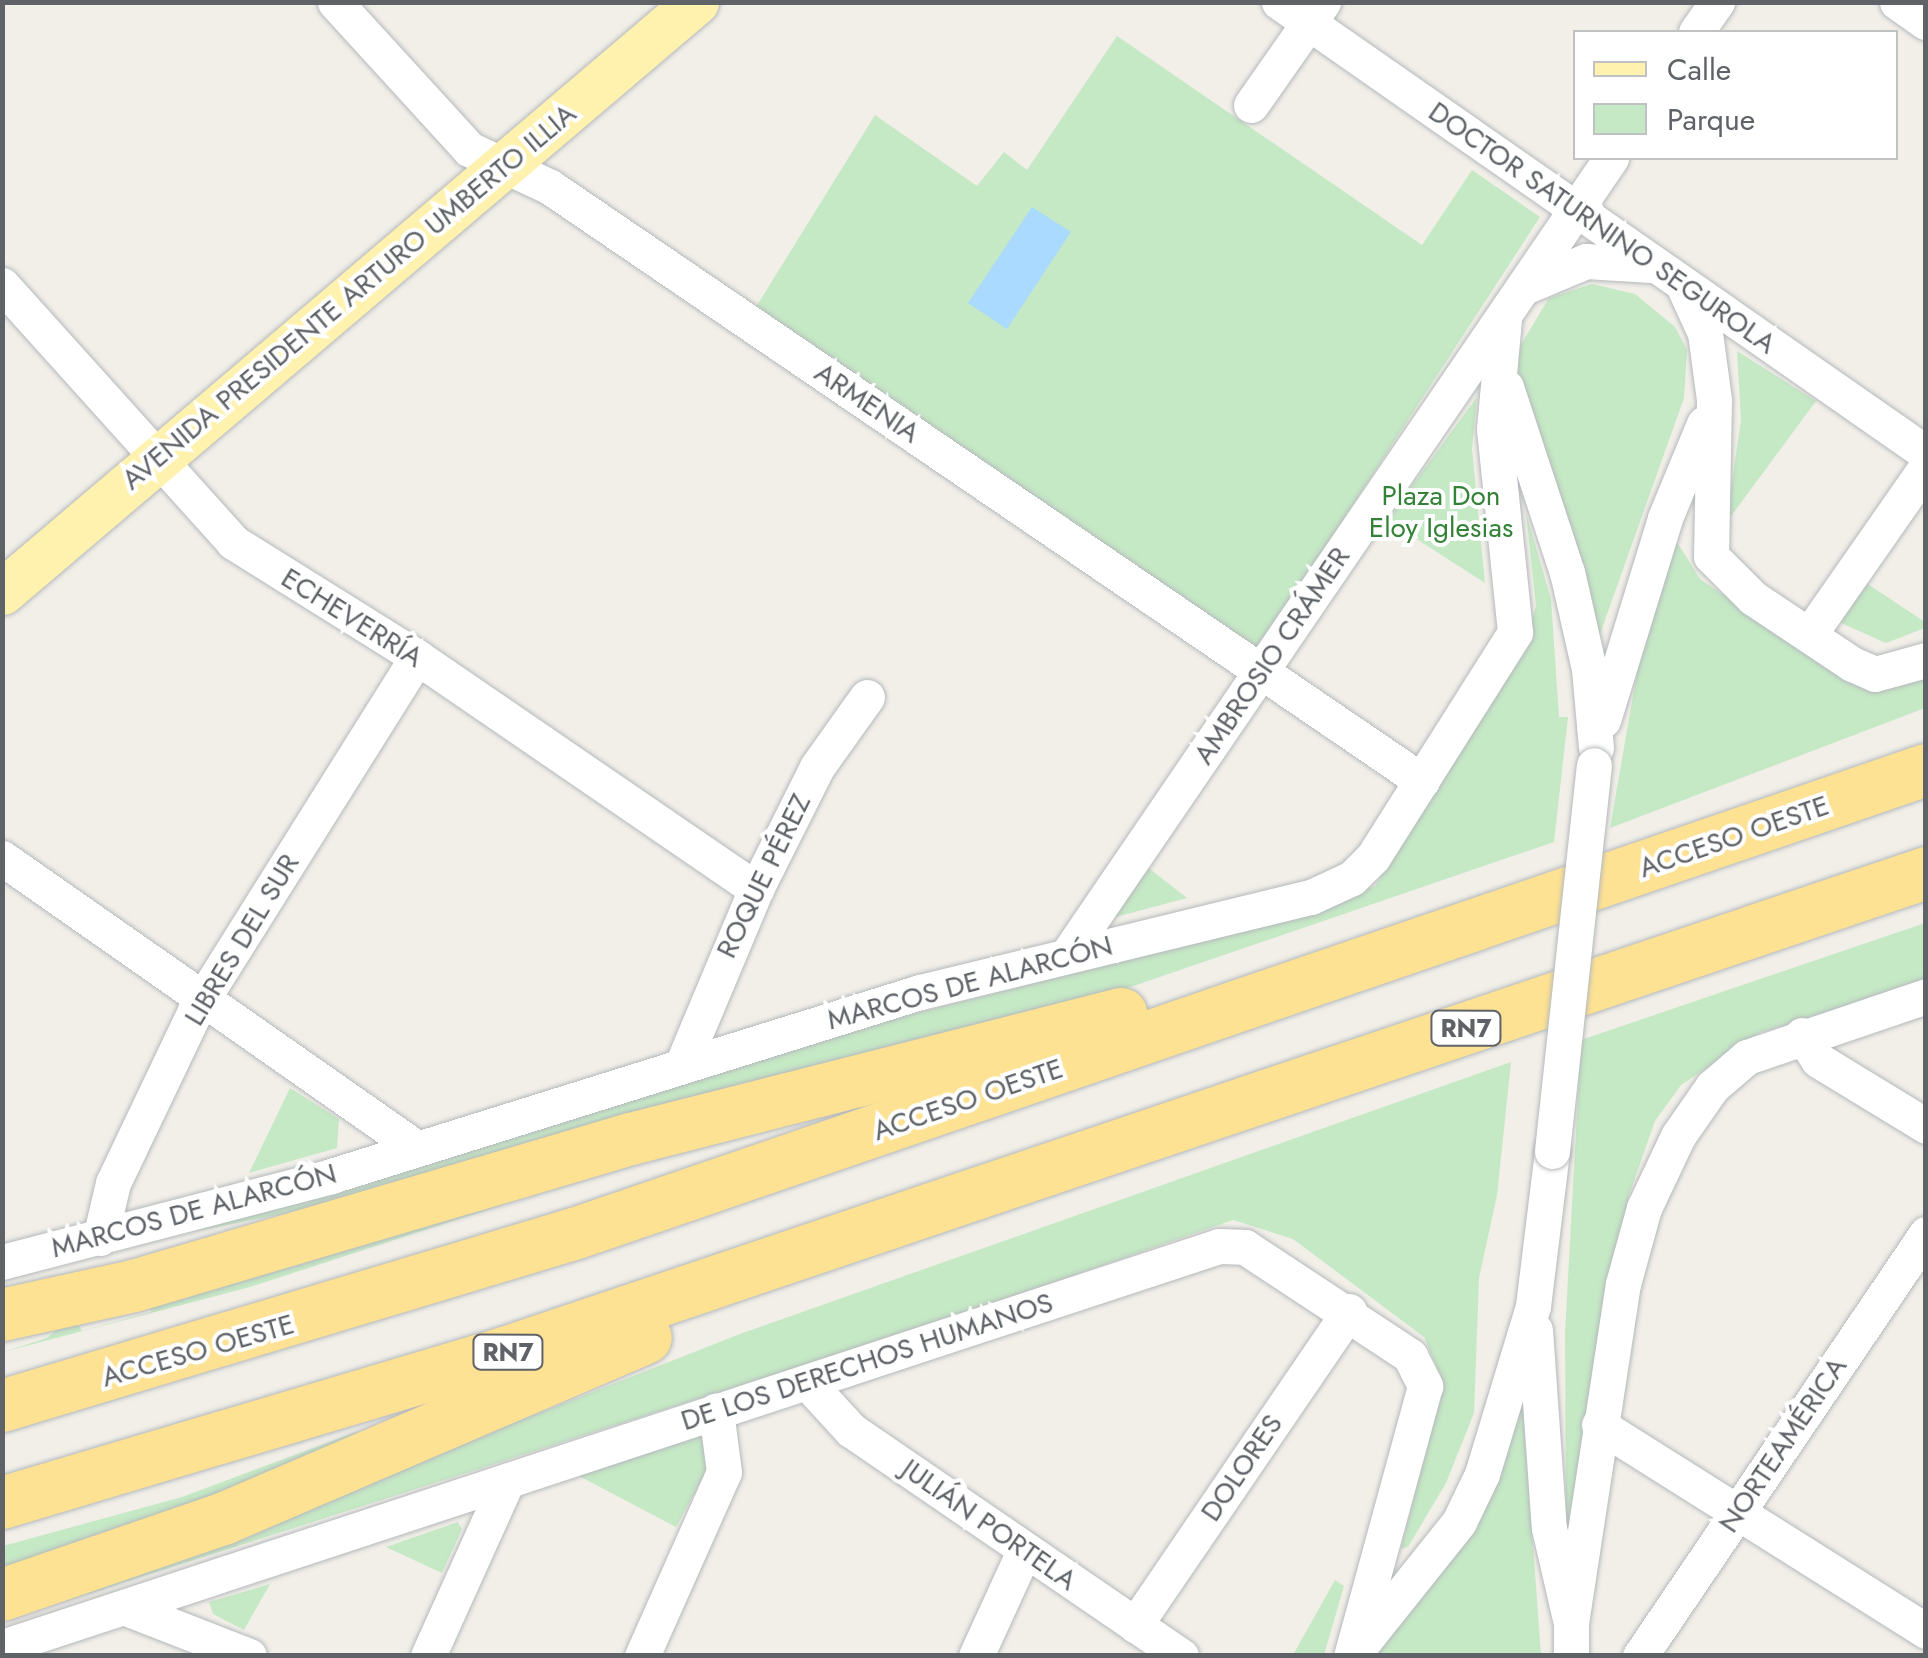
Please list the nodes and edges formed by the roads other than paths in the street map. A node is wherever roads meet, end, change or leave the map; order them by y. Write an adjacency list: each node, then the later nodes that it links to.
1 (335, 2): 11 (street, ARMENIA)
2 (696, 2): 11 (main road, AVENIDA PRESIDENTE ARTURO UMBERTO ILLIA)
3 (1279, 2): 6 (street, DOCTOR SATURNINO SEGUROLA)
4 (1717, 2): 8 (street)
5 (1897, 2): 7 (street)
6 (1316, 13): 9 (street); 12 (street, DOCTOR SATURNINO SEGUROLA)
7 (1926, 22)
8 (1697, 30)
9 (1252, 105)
10 (1610, 160): 12 (street, AMBROSIO CRÁMER)
11 (502, 166): 20 (main road, AVENIDA PRESIDENTE ARTURO UMBERTO ILLIA); 26 (street, ARMENIA)
12 (1575, 209): 13 (street, DOCTOR SATURNINO SEGUROLA); 15 (street, AMBROSIO CRÁMER)
13 (1670, 275): 15 (street); 18 (street); 19 (street, DOCTOR SATURNINO SEGUROLA)
14 (2, 284): 20 (street, ECHEVERRÍA)
15 (1524, 288): 16 (street, AMBROSIO CRÁMER)
16 (1504, 320): 17 (street, MARCOS DE ALARCÓN); 26 (street, AMBROSIO CRÁMER)
17 (1502, 373): 28 (street); 30 (street, MARCOS DE ALARCÓN)
18 (1714, 400): 23 (street); 28 (street)
19 (1926, 453)
20 (158, 458): 22 (main road, AVENIDA PRESIDENTE ARTURO UMBERTO ILLIA); 24 (street, ECHEVERRÍA)
21 (1926, 466): 23 (street)
22 (2, 592)
23 (1809, 635): 25 (street)
24 (417, 657): 33 (street, ECHEVERRÍA); 36 (street, LIBRES DEL SUR)
25 (1926, 660)
26 (1263, 672): 30 (street, ARMENIA); 35 (street, AMBROSIO CRÁMER)
27 (868, 697): 33 (street, ROQUE PÉREZ)
28 (1595, 757): 46 (street, bridge)
29 (1926, 770): 34 (highway, ACCESO OESTE)
30 (1422, 781): 35 (street, MARCOS DE ALARCÓN)
31 (6, 865): 36 (street)
32 (1926, 873): 42 (highway, RN7)
33 (756, 889): 39 (street, ROQUE PÉREZ)
34 (1515, 913): 48 (highway); 50 (highway, ACCESO OESTE)
35 (1067, 955): 39 (street, MARCOS DE ALARCÓN)
36 (206, 994): 41 (street); 44 (street, LIBRES DEL SUR)
37 (1926, 996): 38 (street)
38 (1802, 1035): 40 (street); 52 (street)
39 (682, 1065): 41 (street, MARCOS DE ALARCÓN)
40 (1926, 1126)
41 (416, 1147): 44 (street, MARCOS DE ALARCÓN)
42 (1007, 1183): 54 (highway, RN7); 57 (highway)
43 (1926, 1234): 55 (street, NORTEAMÉRICA)
44 (100, 1238): 45 (street, MARCOS DE ALARCÓN)
45 (2, 1262)
46 (1533, 1306): 61 (street); 68 (street)
47 (1349, 1312): 49 (street, DE LOS DERECHOS HUMANOS); 59 (street, DOLORES); 68 (street, DE LOS DERECHOS HUMANOS)
48 (2, 1315)
49 (808, 1382): 51 (street, DE LOS DERECHOS HUMANOS); 56 (street, JULIÁN PORTELA)
50 (2, 1406)
51 (716, 1411): 53 (street, DE LOS DERECHOS HUMANOS); 65 (street)
52 (1599, 1425): 55 (street); 61 (street)
53 (507, 1481): 58 (street, DE LOS DERECHOS HUMANOS); 64 (street)
54 (2, 1503)
55 (1739, 1512): 60 (street); 69 (street, NORTEAMÉRICA)
56 (1024, 1551): 59 (street, JULIÁN PORTELA); 66 (street)
57 (2, 1594)
58 (126, 1608): 62 (street, DE LOS DERECHOS HUMANOS); 63 (street)
59 (1135, 1625): 67 (street, JULIÁN PORTELA)
60 (1926, 1631)
61 (1571, 1639)
62 (2, 1647)
63 (249, 1656)
64 (428, 1656)
65 (642, 1656)
66 (976, 1656)
67 (1181, 1656)
68 (1351, 1656)
69 (1640, 1656)

